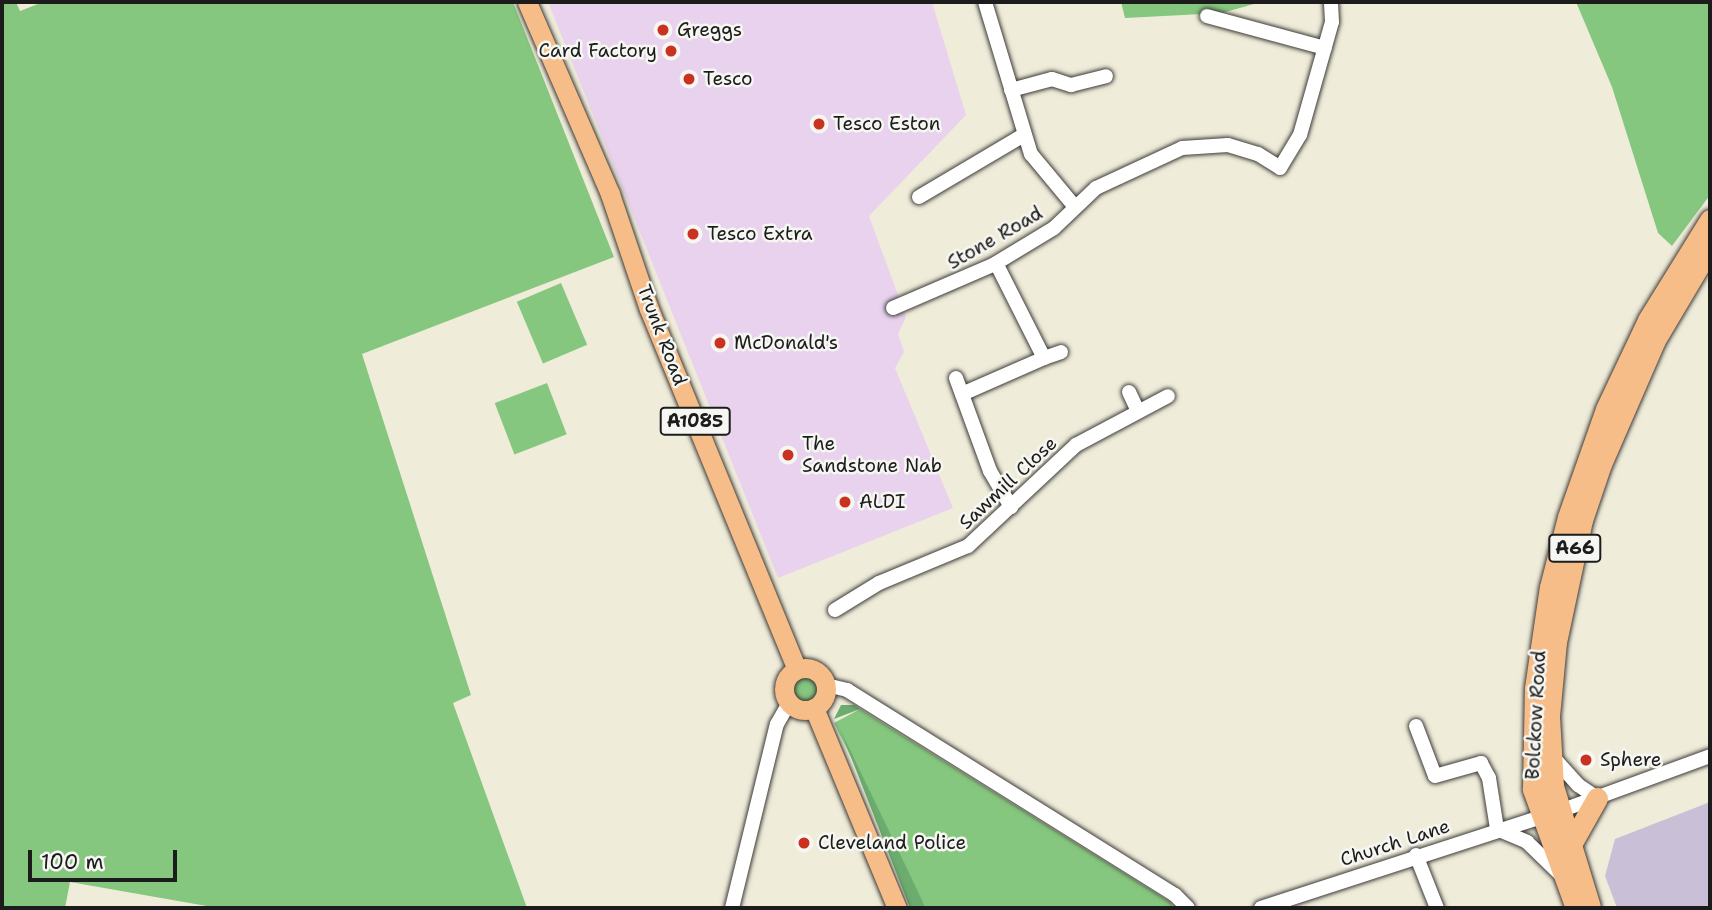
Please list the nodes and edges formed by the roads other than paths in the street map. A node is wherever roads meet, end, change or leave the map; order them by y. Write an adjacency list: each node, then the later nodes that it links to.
1 (527, 2): 9 (main road, Trunk Road / A1085)
2 (539, 2): 9 (main road, A1085)
3 (985, 2): 8 (street)
4 (1331, 2): 6 (street)
5 (1207, 16): 6 (street)
6 (1325, 48): 12 (street, Stone Road)
7 (1106, 76): 8 (street)
8 (1011, 90): 10 (street)
9 (569, 95): 26 (main road, Trunk Road / A1085)
10 (1024, 135): 11 (street); 12 (street)
11 (919, 197)
12 (1075, 207): 15 (street, Stone Road)
13 (1710, 220): 34 (highway, Bolckow Road / A66)
14 (1710, 247): 31 (highway, A66)
15 (996, 263): 16 (street, Stone Road); 18 (street)
16 (893, 308)
17 (1061, 352): 18 (street)
18 (1044, 358): 21 (street)
19 (956, 378): 21 (street)
20 (1129, 392): 23 (street)
21 (962, 394): 24 (street)
22 (1167, 396): 23 (street, Sawmill Close)
23 (1138, 411): 24 (street, Sawmill Close)
24 (1011, 507): 25 (street, Sawmill Close)
25 (835, 610)
26 (797, 669): 27 (main road); 28 (main road)
27 (826, 685): 29 (main road); 41 (street)
28 (789, 703): 29 (main road); 39 (street)
29 (814, 708): 40 (main road)
30 (1416, 726): 35 (street)
31 (1552, 756): 33 (street); 34 (highway, A66)
32 (1710, 756): 33 (street, Church Lane)
33 (1597, 798): 34 (street, Church Lane); 36 (highway)
34 (1551, 814): 35 (street, Church Lane); 36 (highway, A66); 38 (highway, Bolckow Road / A66)
35 (1497, 830): 37 (street, Church Lane); 38 (street)
36 (1570, 846): 38 (highway, A66)
37 (1416, 855): 42 (street, Church Lane); 43 (street)
38 (1569, 874): 44 (highway, Bolckow Road / A66); 45 (highway, Bolckow Road / A66)
39 (732, 908)
40 (897, 908)
41 (1188, 908)
42 (1261, 908)
43 (1437, 908)
44 (1576, 908)
45 (1590, 908)

